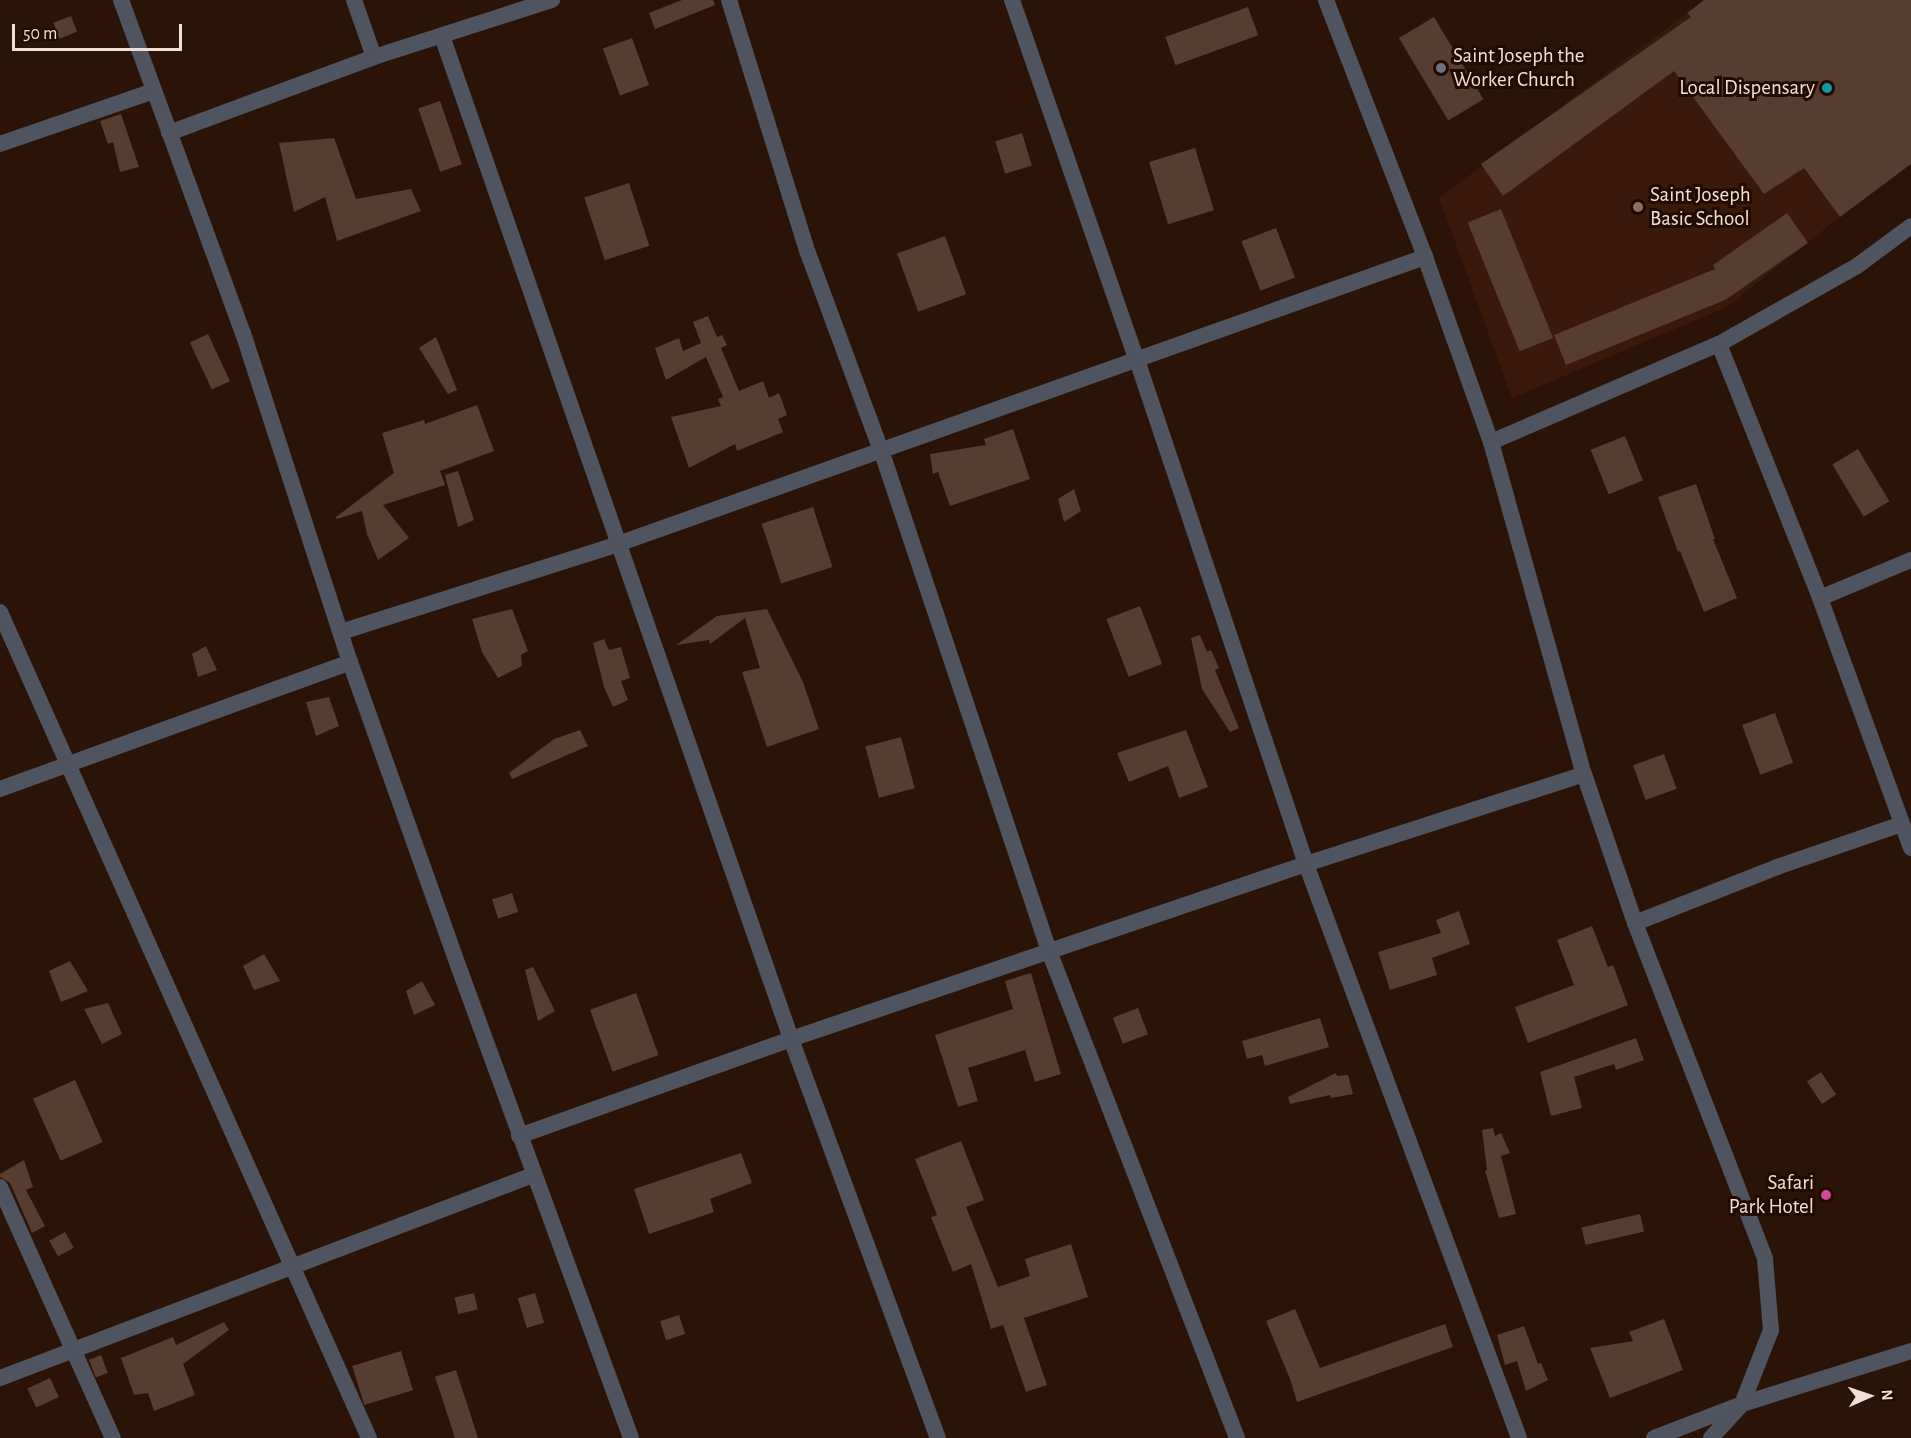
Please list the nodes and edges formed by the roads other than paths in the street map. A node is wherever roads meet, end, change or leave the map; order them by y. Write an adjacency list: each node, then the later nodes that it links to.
1 (121, 0): 9 (street)
2 (354, 0): 8 (street)
3 (552, 0): 7 (street)
4 (729, 0): 17 (street)
5 (1012, 0): 15 (street)
6 (1326, 0): 13 (street)
7 (442, 36): 8 (street); 18 (street)
8 (374, 57): 10 (street)
9 (154, 91): 10 (street); 11 (street)
10 (169, 133): 22 (street)
11 (0, 144)
12 (1911, 226): 14 (street)
13 (1425, 257): 15 (street); 16 (street)
14 (1719, 344): 16 (street); 20 (street)
15 (1137, 360): 17 (street); 29 (street)
16 (1491, 442): 25 (street)
17 (881, 450): 18 (street); 31 (street)
18 (618, 544): 22 (street); 32 (street)
19 (1911, 560): 20 (street)
20 (1820, 598): 27 (street)
21 (0, 612): 24 (street)
22 (341, 632): 23 (street)
23 (350, 662): 24 (street); 33 (street)
24 (67, 764): 26 (street); 36 (street)
25 (1584, 774): 29 (street); 30 (street)
26 (0, 789)
27 (1902, 824): 28 (street); 30 (street)
28 (1911, 849)
29 (1306, 864): 31 (street); 46 (street)
30 (1635, 923): 40 (street)
31 (1049, 951): 32 (street); 45 (street)
32 (791, 1038): 33 (street); 44 (street)
33 (519, 1136): 34 (street)
34 (532, 1175): 36 (street); 43 (street)
35 (0, 1187): 37 (street)
36 (290, 1266): 37 (street); 42 (street)
37 (75, 1350): 39 (street); 41 (street)
38 (1911, 1351): 40 (street)
39 (0, 1378)
40 (1742, 1404): 47 (street); 48 (street)
41 (113, 1438)
42 (369, 1438)
43 (631, 1438)
44 (938, 1438)
45 (1237, 1438)
46 (1519, 1438)
47 (1654, 1438)
48 (1711, 1438)

